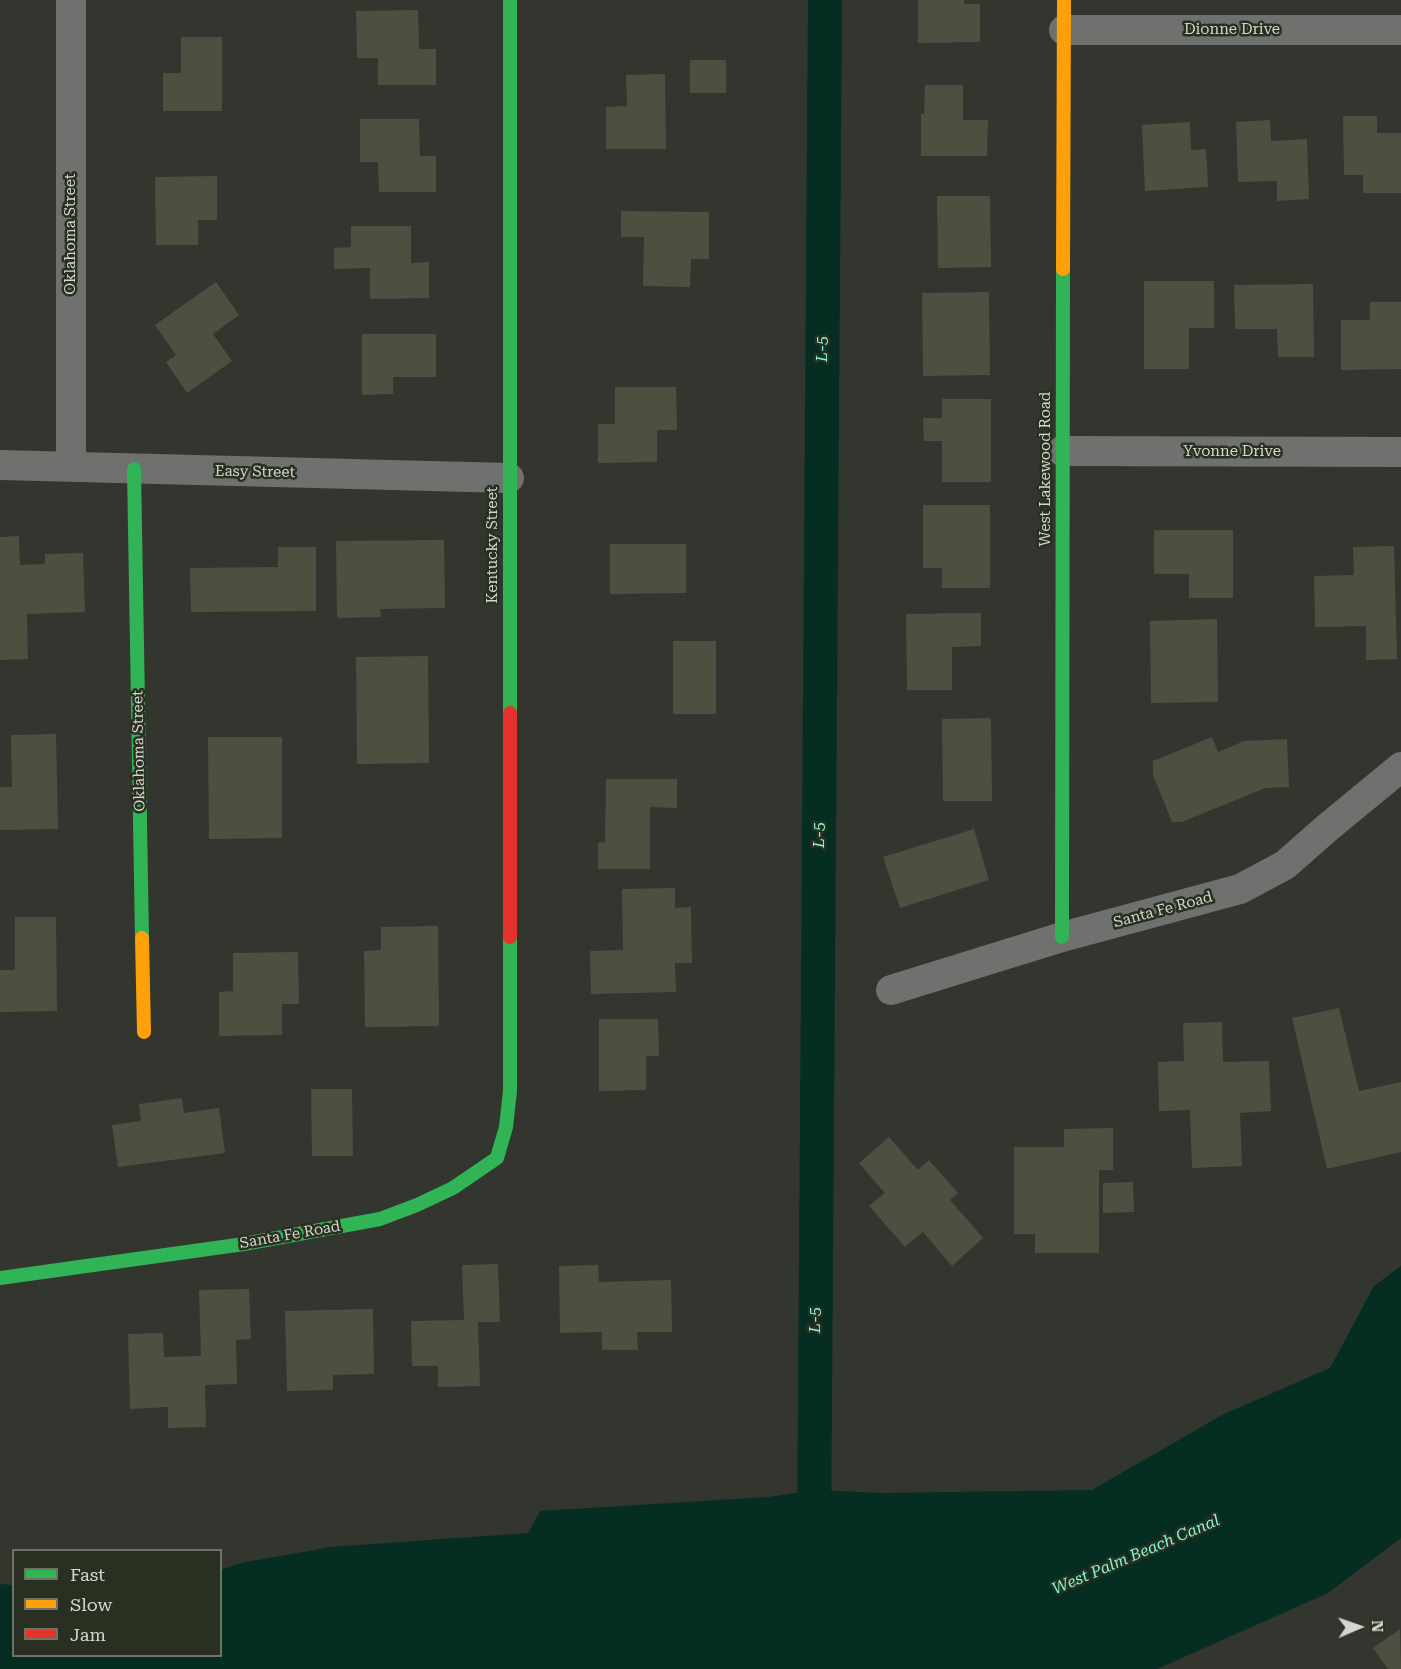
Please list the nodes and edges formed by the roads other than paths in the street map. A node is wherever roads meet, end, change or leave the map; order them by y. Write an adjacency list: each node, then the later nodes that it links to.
1 (71, 0): 9 (street, Oklahoma Street)
2 (510, 0): 11 (street, Kentucky Street)
3 (1064, 0): 4 (street, West Lakewood Road)
4 (1064, 30): 5 (street, Dionne Drive); 6 (street, West Lakewood Road)
5 (1401, 30)
6 (1062, 452): 7 (street, Yvonne Drive); 13 (street, West Lakewood Road)
7 (1401, 452)
8 (0, 465): 9 (street, Easy Street)
9 (71, 467): 10 (street, Easy Street)
10 (134, 469): 11 (street, Easy Street); 15 (street, Oklahoma Street)
11 (509, 478): 16 (street, Kentucky Street)
12 (1401, 767): 13 (street, Santa Fe Road)
13 (1062, 938): 14 (street, Santa Fe Road)
14 (891, 990)
15 (144, 1032)
16 (510, 1091): 17 (street, Santa Fe Road)
17 (0, 1278)

